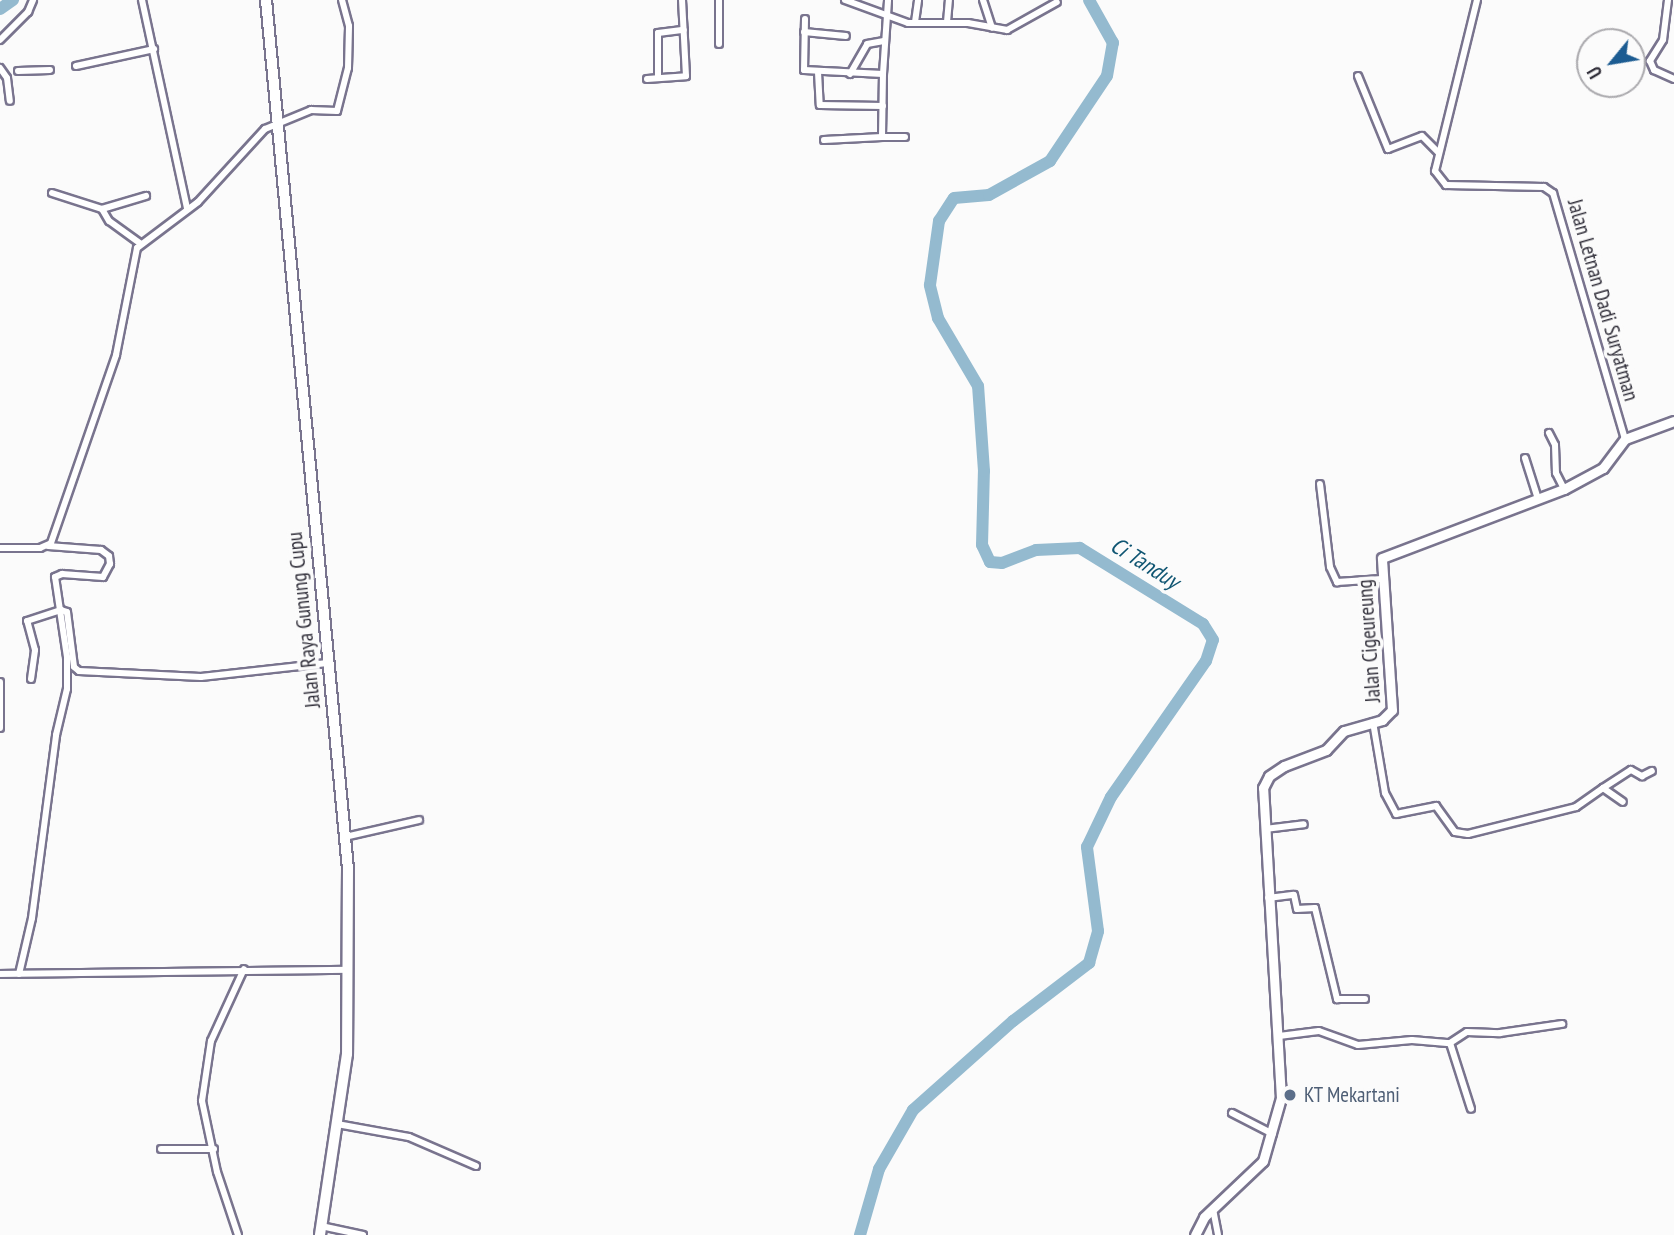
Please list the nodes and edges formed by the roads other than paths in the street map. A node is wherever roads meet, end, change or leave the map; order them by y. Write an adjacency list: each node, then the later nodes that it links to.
1 (33, 0): 23 (street)
2 (142, 0): 26 (street)
3 (265, 0): 40 (highway, Jalan Raya Gunung Cupu)
4 (342, 0): 40 (street)
5 (682, 0): 20 (street)
6 (719, 0): 25 (street)
7 (845, 0): 15 (street)
8 (888, 0): 15 (street)
9 (918, 0): 17 (street)
10 (949, 0): 18 (street)
11 (983, 0): 19 (street)
12 (1477, 0): 44 (street)
13 (1668, 0): 37 (street)
14 (1057, 2): 19 (street)
15 (887, 16): 17 (street); 24 (street)
16 (805, 19): 21 (street)
17 (915, 22): 18 (street)
18 (947, 22): 19 (street)
19 (992, 28)
20 (684, 30): 35 (street); 35 (street)
21 (804, 32): 22 (street); 31 (street)
22 (846, 36)
23 (0, 40)
24 (884, 41): 32 (street); 33 (street)
25 (719, 44)
26 (154, 49): 27 (street); 48 (street)
27 (76, 66)
28 (0, 68): 38 (street)
29 (50, 70): 30 (street)
30 (18, 71)
31 (818, 72): 32 (street); 39 (street)
32 (850, 74): 33 (street)
33 (883, 74): 39 (street)
34 (1358, 76): 44 (street)
35 (658, 78): 36 (street)
36 (647, 79)
37 (1674, 79)
38 (10, 101)
39 (884, 106): 41 (street)
40 (276, 122): 48 (street); 61 (highway, Jalan Raya Gunung Cupu)
41 (882, 137): 42 (street); 43 (street)
42 (905, 137)
43 (824, 139)
44 (1438, 152): 52 (street, Jalan Letnan Dadi Suryatman)
45 (52, 193): 47 (street)
46 (146, 196): 47 (street)
47 (102, 209): 49 (street)
48 (187, 209): 49 (street)
49 (141, 244): 57 (street)
50 (1674, 421): 52 (street)
51 (1549, 433): 55 (street)
52 (1625, 439): 55 (street, Jalan Cigeureung)
53 (1525, 458): 56 (street)
54 (1320, 484): 59 (street)
55 (1564, 489): 56 (street, Jalan Cigeureung)
56 (1538, 499): 59 (street, Jalan Cigeureung)
57 (48, 546): 58 (street); 60 (street)
58 (0, 548)
59 (1382, 579): 64 (street, Jalan Cigeureung)
60 (62, 610): 61 (street); 62 (street); 77 (street)
61 (327, 663): 72 (highway, Jalan Raya Gunung Cupu)
62 (31, 679)
63 (0, 682): 65 (street)
64 (1373, 722): 67 (street); 71 (street, Jalan Cigeureung)
65 (0, 728)
66 (1652, 771): 67 (street)
67 (1603, 788): 68 (street)
68 (1623, 802)
69 (419, 820): 72 (street)
70 (1304, 824): 71 (street)
71 (1265, 830): 73 (street, Jalan Cigeureung)
72 (345, 836): 75 (highway, Jalan Raya Gunung Cupu)
73 (1268, 898): 78 (street); 80 (street, Jalan Cigeureung)
74 (244, 969): 75 (street); 77 (street); 87 (street)
75 (350, 970): 84 (highway, Jalan Raya Gunung Cupu)
76 (0, 974): 77 (street)
77 (19, 974)
78 (1365, 999)
79 (1562, 1024): 81 (street)
80 (1279, 1036): 81 (street); 85 (street, Jalan Cigeureung)
81 (1450, 1043): 82 (street)
82 (1471, 1109)
83 (1232, 1113): 85 (street)
84 (337, 1124): 88 (street); 90 (highway, Jalan Raya Gunung Cupu)
85 (1273, 1134): 89 (street, Jalan Cigeureung)
86 (161, 1149): 87 (street)
87 (214, 1149): 91 (street)
88 (476, 1166)
89 (1213, 1209): 93 (street, Jalan Cigeureung); 94 (street)
90 (320, 1230): 92 (street)
91 (238, 1235)
92 (363, 1235)
93 (1195, 1235)
94 (1218, 1235)

